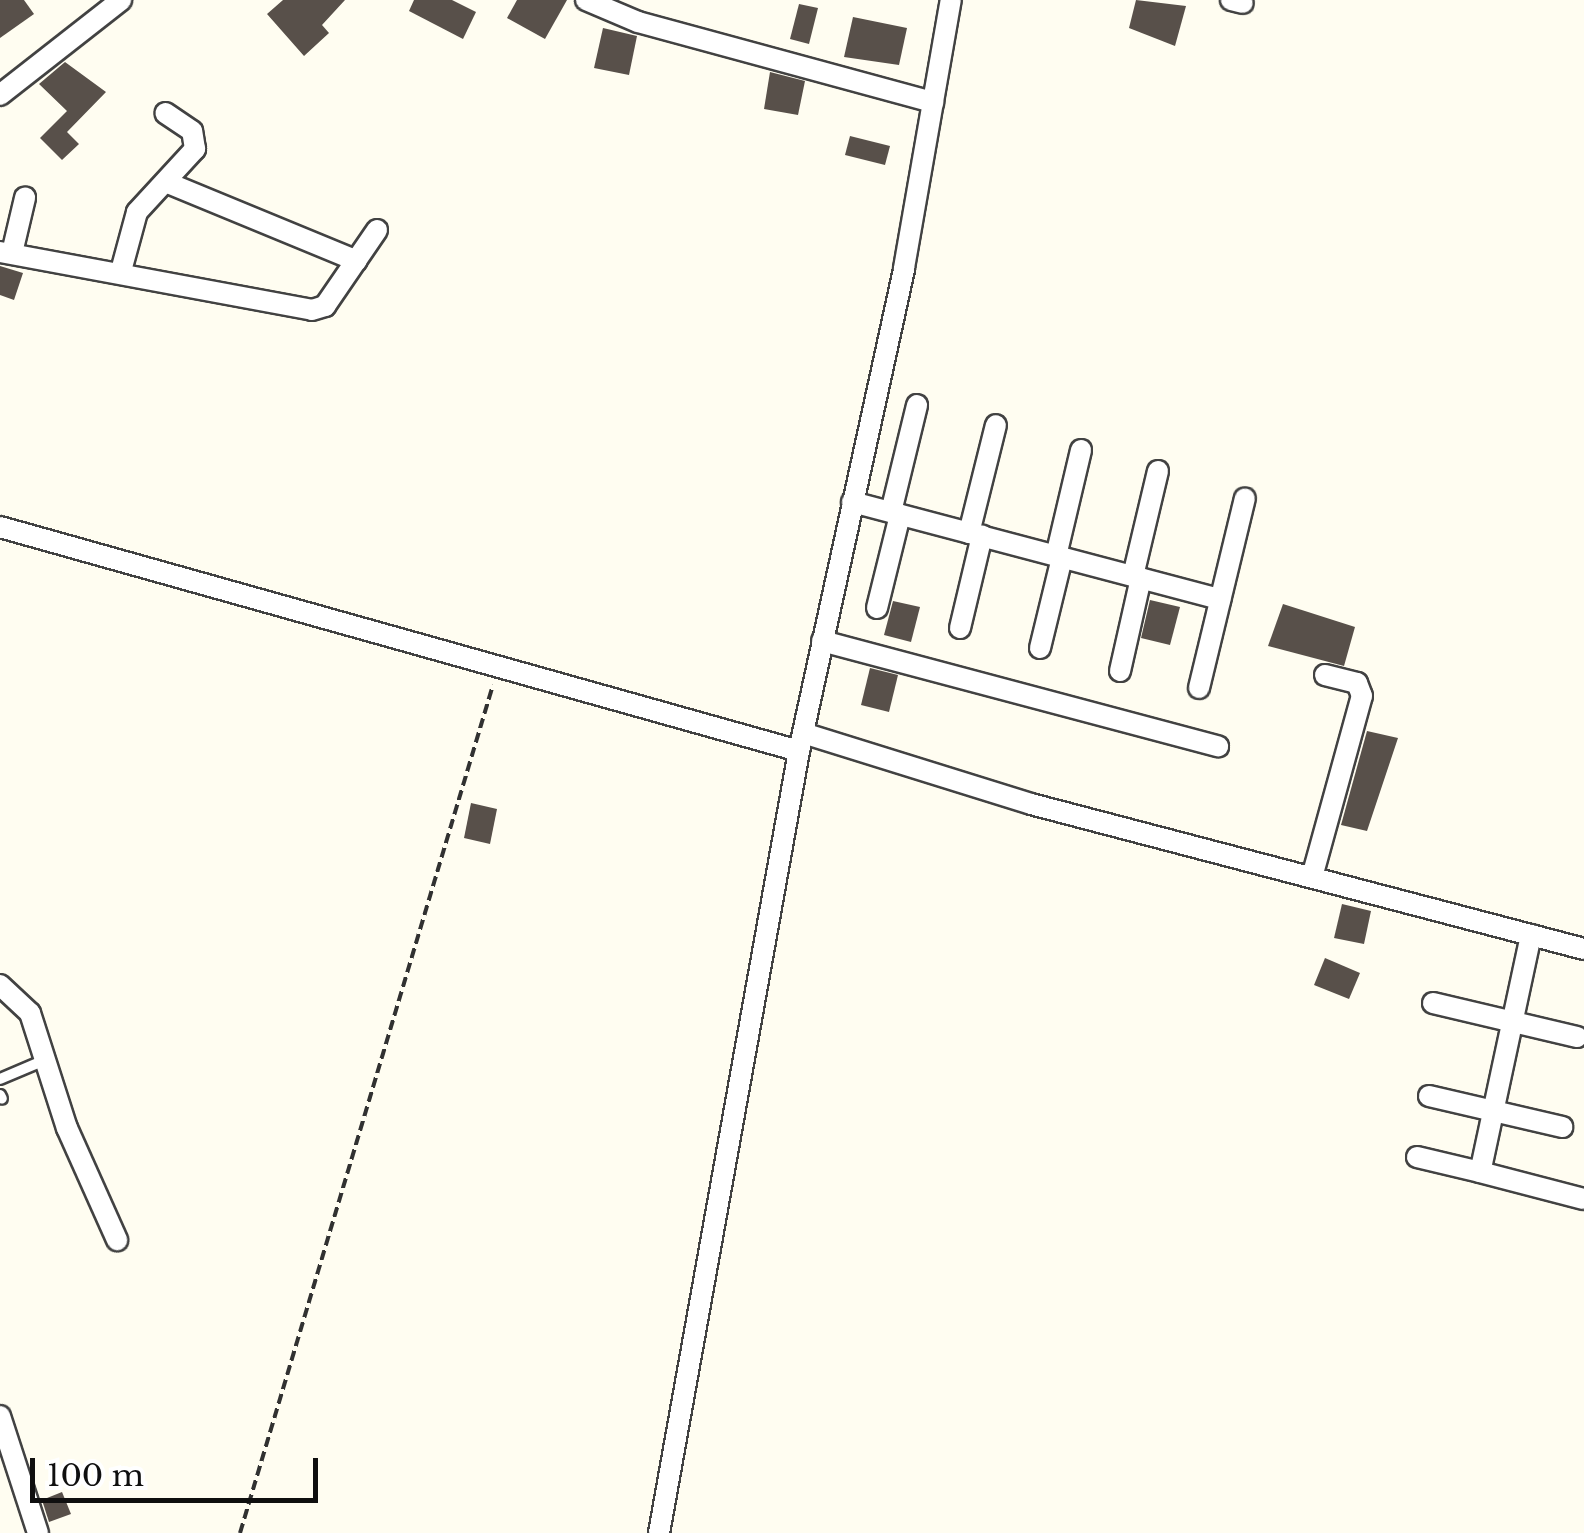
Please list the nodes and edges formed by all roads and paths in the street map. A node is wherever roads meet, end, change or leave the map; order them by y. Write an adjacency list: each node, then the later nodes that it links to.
1 (121, 0): 4 (street)
2 (586, 0): 5 (street)
3 (950, 0): 5 (street)
4 (0, 95)
5 (933, 102): 18 (street)
6 (165, 113): 7 (street)
7 (168, 183): 11 (street); 12 (street)
8 (25, 198): 10 (street)
9 (376, 230): 11 (street)
10 (6, 252): 12 (street)
11 (357, 261): 12 (street)
12 (121, 271)
13 (917, 404): 19 (street)
14 (996, 425): 21 (street)
15 (1081, 450): 22 (street)
16 (1158, 472): 23 (street)
17 (1245, 498): 24 (street)
18 (852, 502): 19 (street); 27 (street)
19 (895, 513): 21 (street); 25 (street)
20 (0, 527): 29 (street)
21 (976, 535): 22 (street); 26 (street)
22 (1059, 557): 23 (street); 28 (street)
23 (1137, 577): 24 (street); 30 (street)
24 (1220, 599): 32 (street)
25 (877, 608)
26 (960, 628)
27 (822, 641): 33 (street); 34 (street)
28 (1040, 648)
29 (499, 666): 33 (street); 53 (path)
30 (1120, 671)
31 (1325, 675): 35 (street)
32 (1199, 688)
33 (801, 742): 35 (street); 54 (street)
34 (1218, 746)
35 (1312, 876): 36 (street)
36 (1530, 935): 37 (street); 40 (street)
37 (1584, 949)
38 (0, 985): 42 (street)
39 (1432, 1003): 40 (street)
40 (1512, 1022): 41 (street); 45 (street)
41 (1577, 1037)
42 (45, 1060): 43 (lane); 50 (street)
43 (0, 1080)
44 (1428, 1096): 45 (street)
45 (1493, 1112): 46 (street); 48 (street)
46 (1562, 1127)
47 (1417, 1156): 48 (street)
48 (1480, 1172): 49 (street)
49 (1584, 1200)
50 (117, 1240)
51 (0, 1416): 52 (street)
52 (38, 1533)
53 (240, 1533)
54 (658, 1533)

